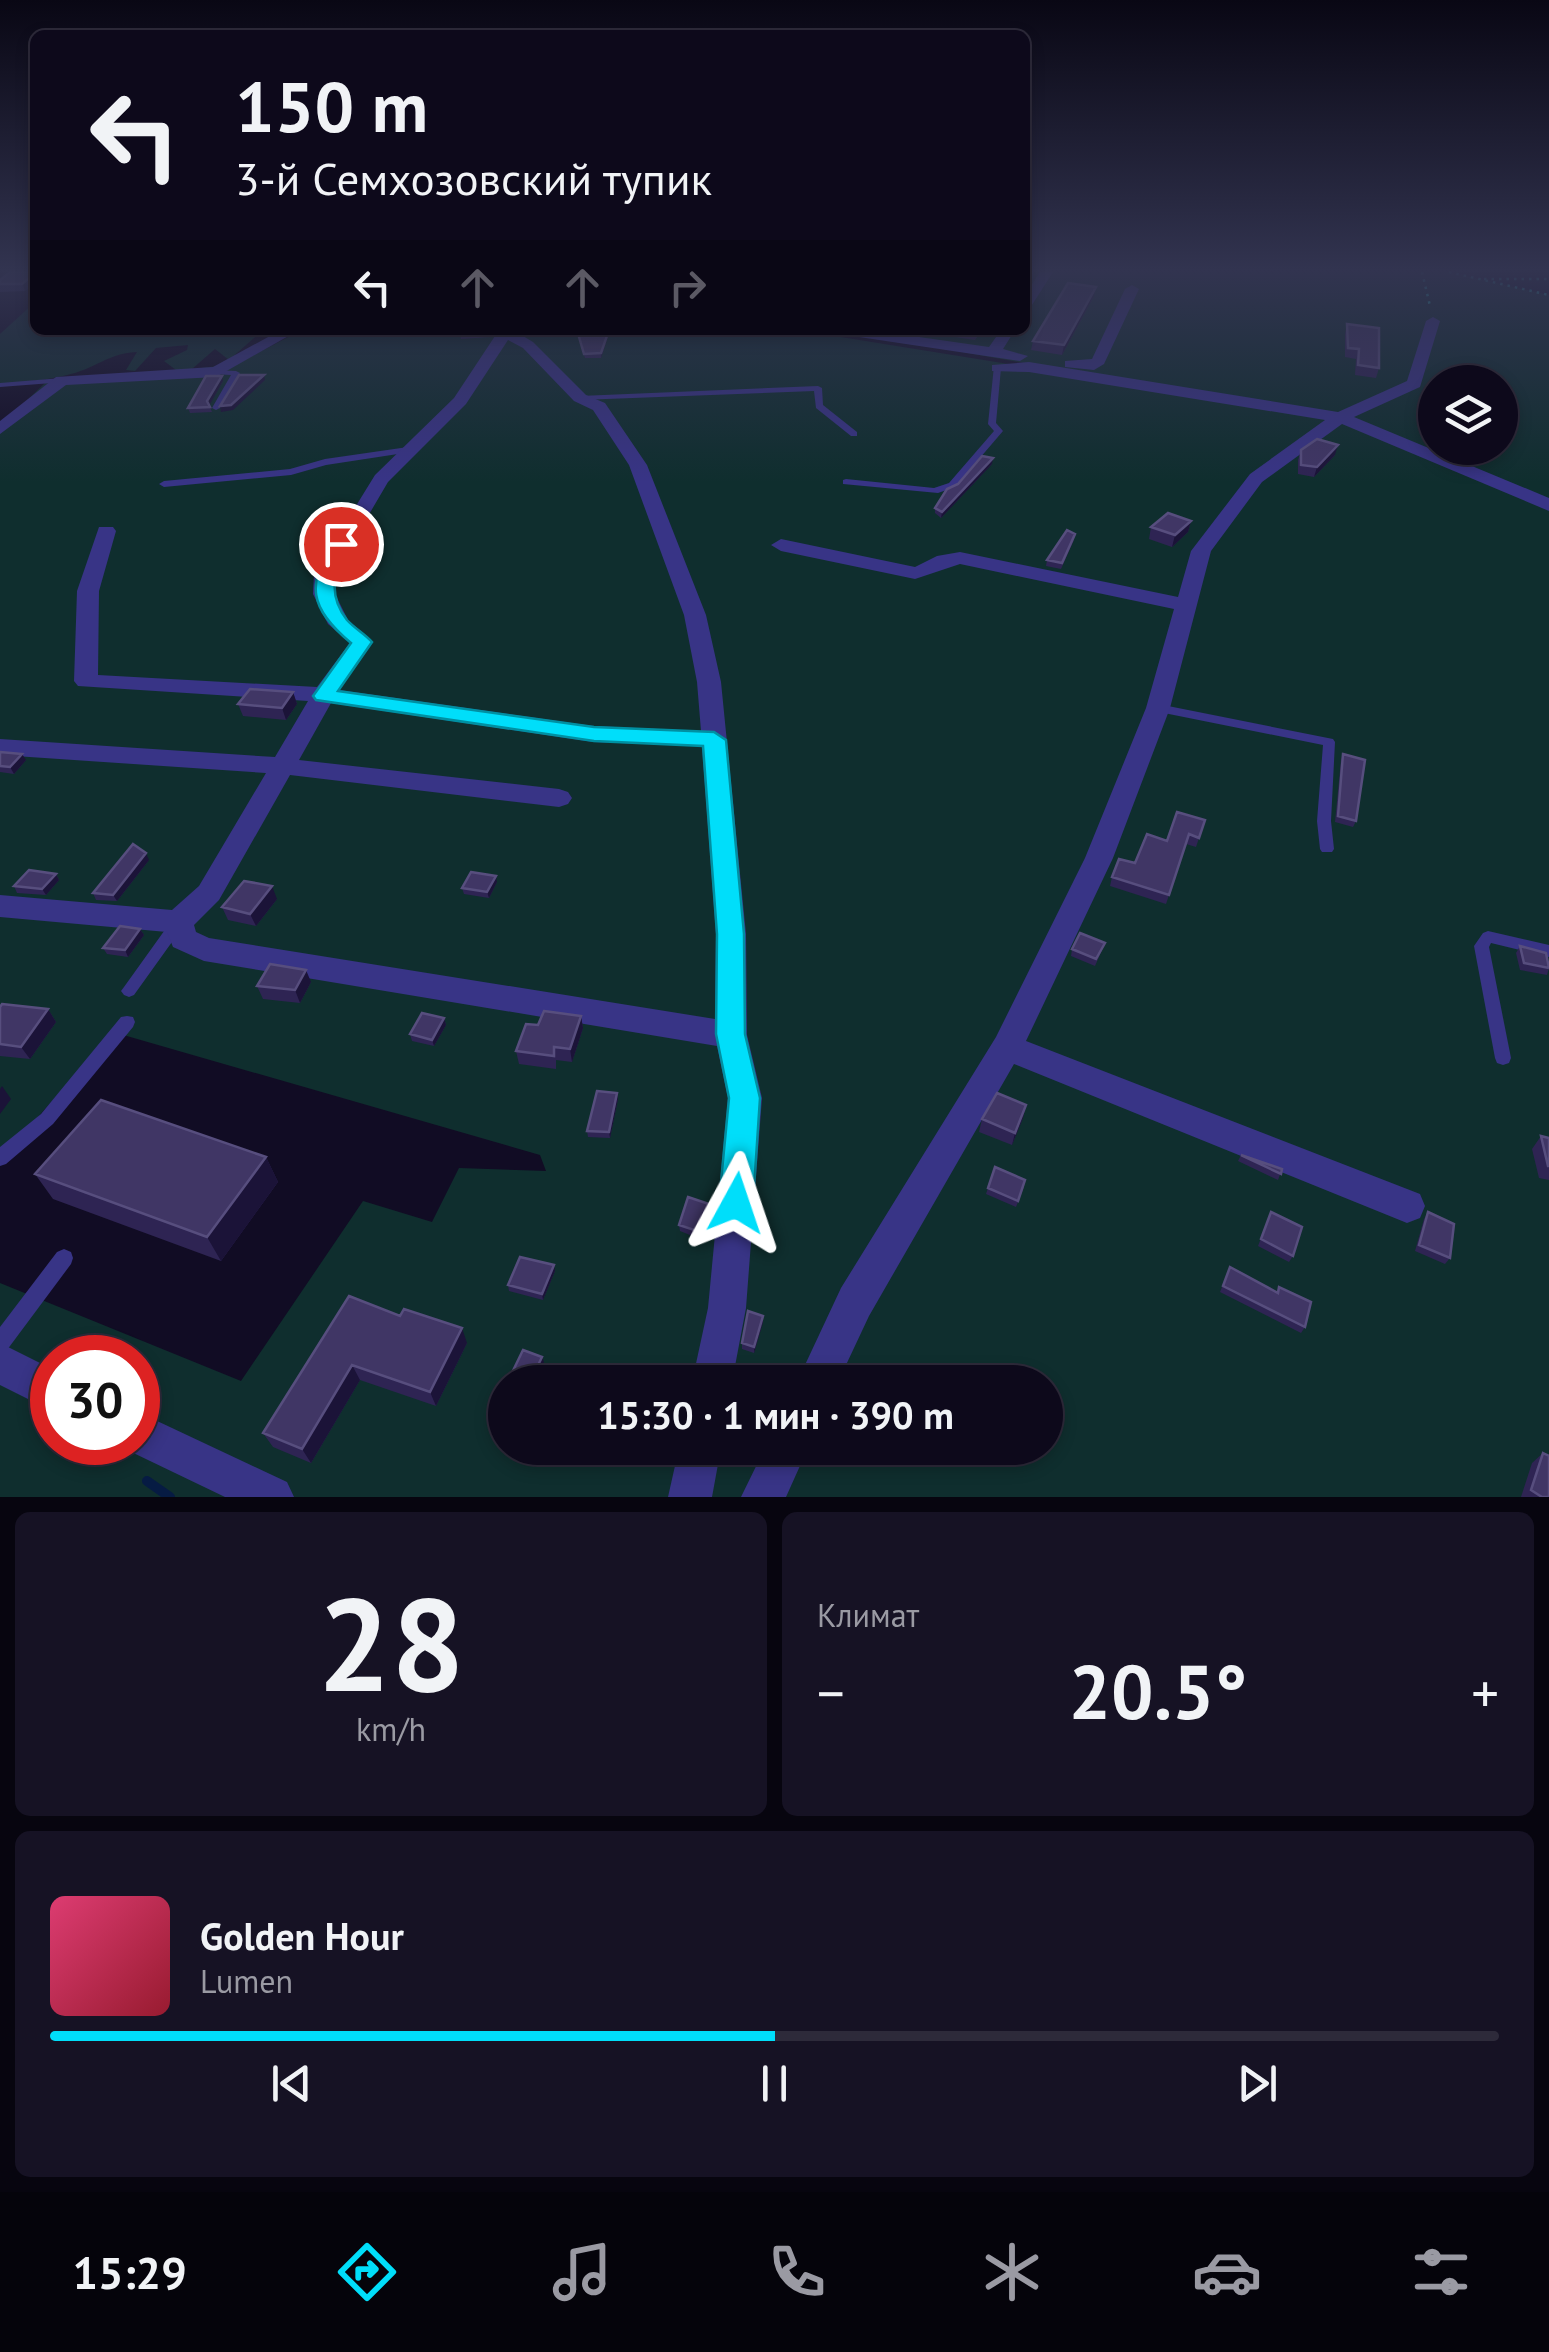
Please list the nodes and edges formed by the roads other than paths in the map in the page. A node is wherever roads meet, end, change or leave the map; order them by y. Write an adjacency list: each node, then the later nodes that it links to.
1 (271, 342): 9 (street)
2 (497, 342): 17 (street)
3 (522, 342): 12 (street)
4 (924, 342): 8 (street)
5 (1003, 342): 8 (street)
6 (1106, 342): 8 (street)
7 (1427, 342): 14 (street)
8 (995, 360): 14 (street); 18 (lane)
9 (216, 372): 10 (street); 13 (lane)
10 (62, 380): 11 (lane); 15 (street)
11 (0, 385)
12 (580, 398): 16 (lane); 26 (street)
13 (216, 408)
14 (1340, 417): 20 (street); 23 (street)
15 (0, 429)
16 (854, 434)
17 (408, 450): 19 (lane); 24 (street)
18 (846, 482)
19 (164, 484)
20 (1549, 505)
21 (106, 531): 24 (street)
22 (780, 545): 23 (street)
23 (1186, 606): 25 (street)
24 (324, 696): 26 (street); 28 (street)
25 (1158, 708): 30 (lane); 37 (street)
26 (714, 740): 36 (street)
27 (0, 747): 28 (street)
28 (282, 766): 29 (street); 32 (street)
29 (559, 798)
30 (1327, 849)
31 (0, 906): 32 (street)
32 (178, 922): 34 (lane); 36 (street)
33 (1549, 950): 38 (lane)
34 (129, 991)
35 (127, 1022): 39 (lane)
36 (731, 1034): 44 (street)
37 (1007, 1046): 40 (street); 45 (street)
38 (1503, 1058)
39 (0, 1158)
40 (1407, 1206)
41 (64, 1258): 42 (lane)
42 (0, 1343)
43 (0, 1363): 46 (street)
44 (715, 1365)
45 (825, 1365)
46 (30, 1379)
47 (160, 1443): 50 (street)
48 (697, 1465): 51 (street)
49 (779, 1465): 52 (street)
50 (272, 1497)
51 (690, 1497)
52 (764, 1497)

